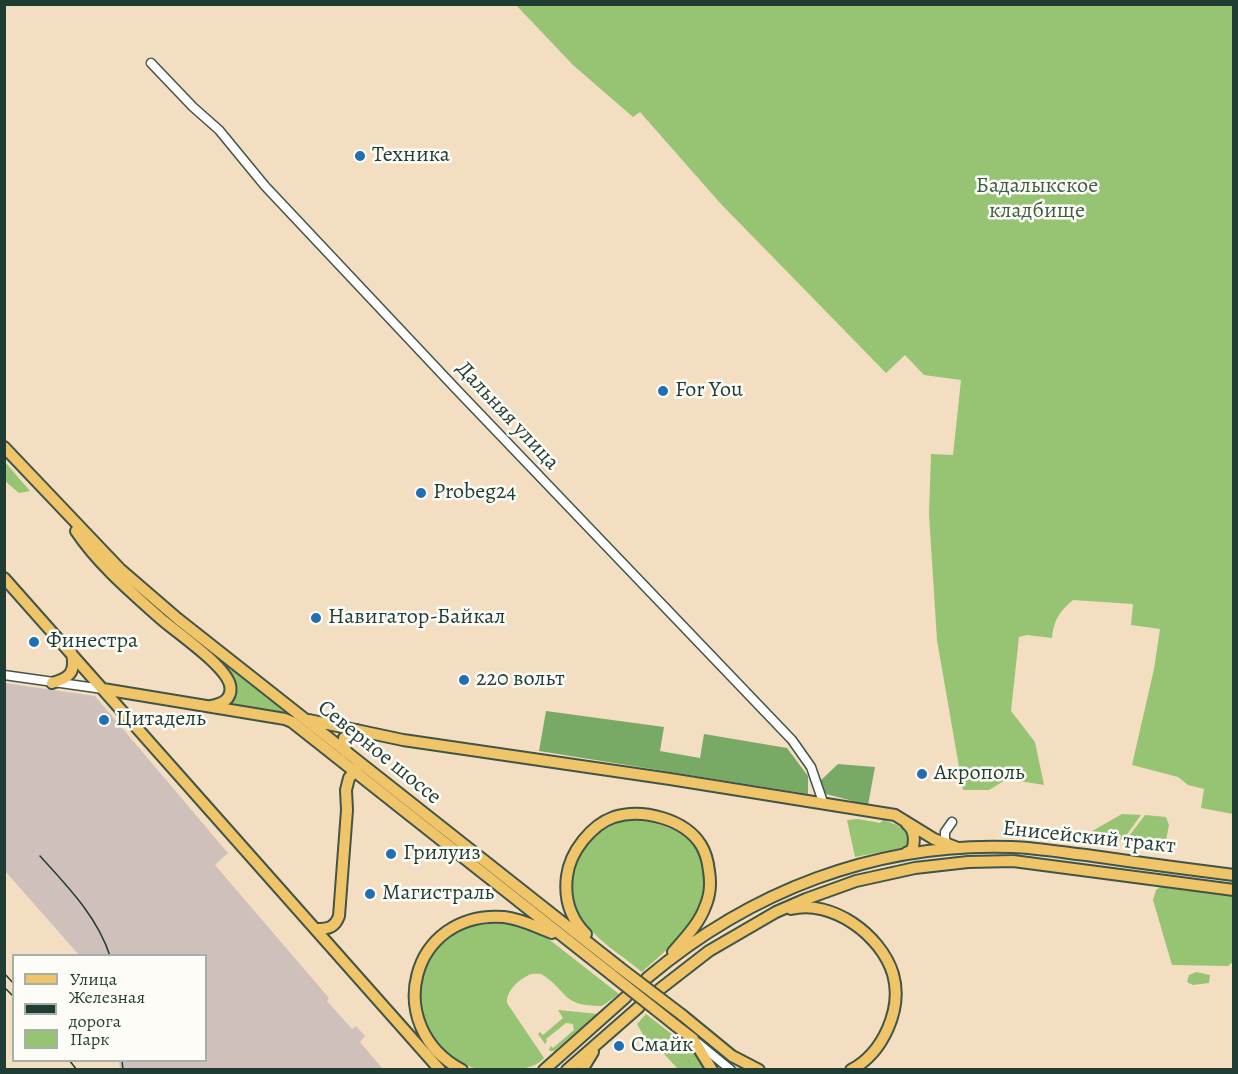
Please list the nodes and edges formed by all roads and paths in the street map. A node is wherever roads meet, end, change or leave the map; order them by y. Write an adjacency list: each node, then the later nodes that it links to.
1 (151, 63): 15 (street, Дальняя улица)
2 (4, 447): 3 (main road, Северное шоссе)
3 (63, 511): 9 (main road); 10 (main road, Северное шоссе)
4 (4, 578): 5 (main road)
5 (71, 651): 7 (main road); 8 (main road)
6 (4, 675): 7 (street)
7 (52, 682): 8 (street)
8 (103, 689): 9 (main road, Северное шоссе); 26 (main road)
9 (211, 706): 13 (main road, Северное шоссе)
10 (306, 720): 11 (main road); 12 (main road, Северное шоссе)
11 (357, 730): 12 (main road); 15 (main road)
12 (345, 752): 13 (main road, Северное шоссе)
13 (357, 768): 14 (main road, Северное шоссе); 16 (main road); 29 (main road, Северное шоссе)
14 (369, 784): 16 (main road); 27 (main road, Северное шоссе)
15 (823, 802): 17 (main road)
16 (347, 810): 26 (main road)
17 (895, 815): 19 (main road); 21 (main road)
18 (952, 822): 19 (street)
19 (954, 846): 20 (main road, Енисейский тракт); 21 (main road, Енисейский тракт)
20 (1071, 853): 22 (main road); 23 (main road, Енисейский тракт)
21 (903, 854): 28 (main road, Енисейский тракт)
22 (1068, 867): 24 (main road, Енисейский тракт); 25 (main road, Енисейский тракт)
23 (1233, 875)
24 (1233, 890)
25 (776, 912): 31 (main road, Енисейский тракт); 47 (main road)
26 (317, 929): 38 (main road)
27 (567, 940): 29 (main road, Северное шоссе); 39 (main road)
28 (665, 963): 29 (main road); 30 (main road, Енисейский тракт)
29 (614, 968): 34 (main road, Северное шоссе, bridge); 36 (main road, Северное шоссе, bridge)
30 (647, 978)
31 (660, 988)
32 (627, 997): 37 (main road)
33 (639, 1007): 35 (main road)
34 (693, 1039): 43 (main road); 44 (street, Северное шоссе)
35 (600, 1041): 41 (main road); 42 (main road)
36 (732, 1056): 45 (street, Северное шоссе); 46 (main road)
37 (548, 1066): 40 (main road)
38 (440, 1070)
39 (462, 1070)
40 (535, 1070)
41 (567, 1070)
42 (582, 1070)
43 (712, 1070)
44 (731, 1070)
45 (747, 1070)
46 (759, 1070)
47 (851, 1070)

